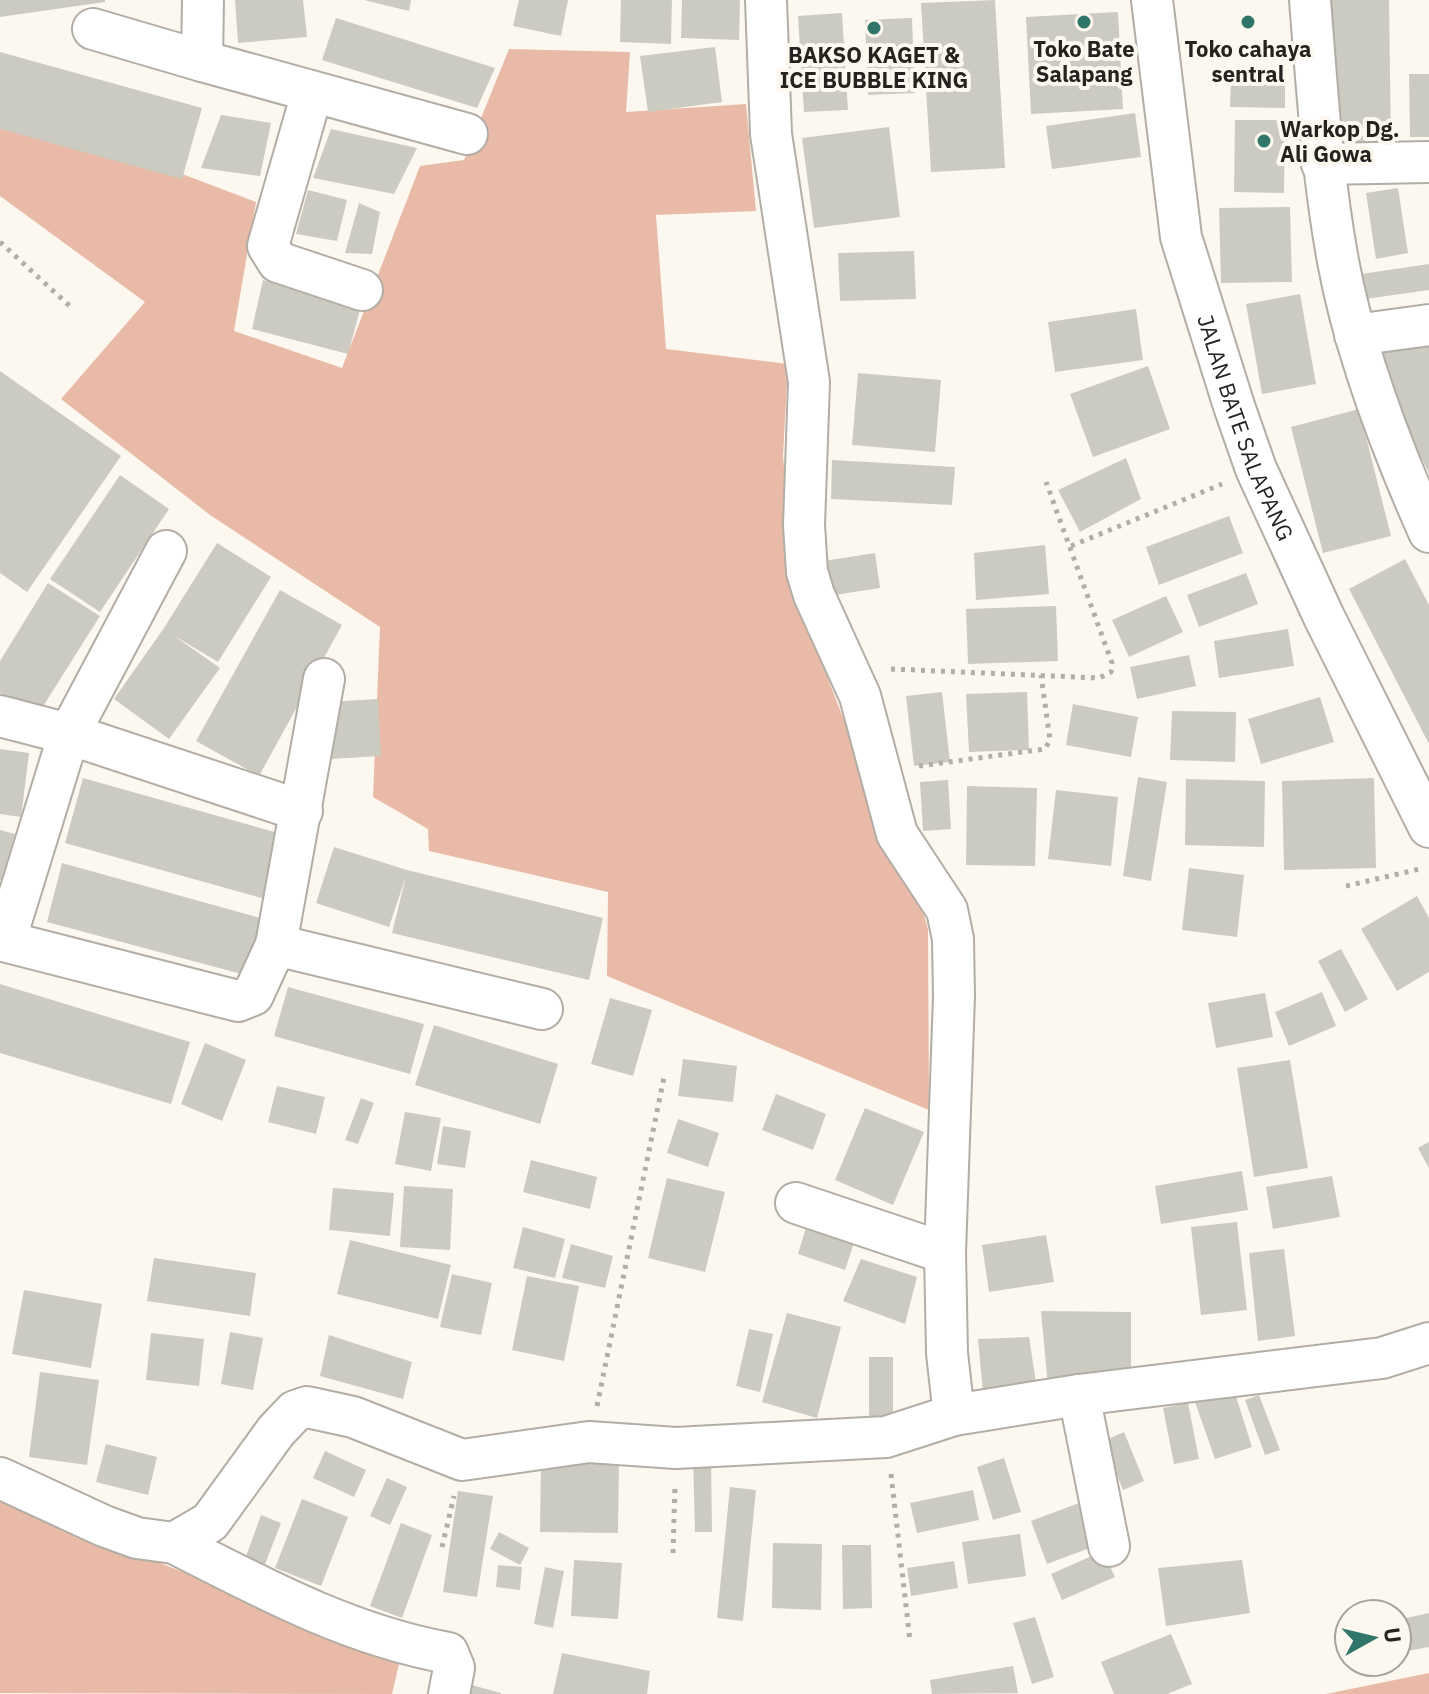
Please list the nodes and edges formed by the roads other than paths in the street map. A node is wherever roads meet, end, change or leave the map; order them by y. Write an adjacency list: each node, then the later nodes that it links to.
1 (203, 0): 6 (street)
2 (766, 0): 25 (street)
3 (1152, 0): 20 (street, JALAN BATE SALAPANG)
4 (1310, 0): 10 (street)
5 (93, 29): 6 (street)
6 (202, 61): 7 (street)
7 (312, 93): 8 (street); 11 (street)
8 (467, 134)
9 (1429, 162): 10 (street)
10 (1322, 164): 13 (street)
11 (362, 290)
12 (1429, 325): 13 (street)
13 (1355, 335): 14 (street)
14 (1429, 532)
15 (166, 551): 18 (street)
16 (324, 679): 19 (street)
17 (0, 716): 18 (street)
18 (69, 734): 19 (street); 21 (street)
19 (302, 811): 22 (street)
20 (1429, 827)
21 (2, 941): 22 (street)
22 (276, 945): 23 (street)
23 (542, 1009)
24 (796, 1203): 25 (street)
25 (945, 1253): 28 (street)
26 (1429, 1343): 27 (street)
27 (1079, 1395): 28 (street); 31 (street)
28 (954, 1415): 30 (street)
29 (0, 1478): 30 (street)
30 (174, 1543): 32 (street)
31 (1109, 1546)
32 (449, 1694)

